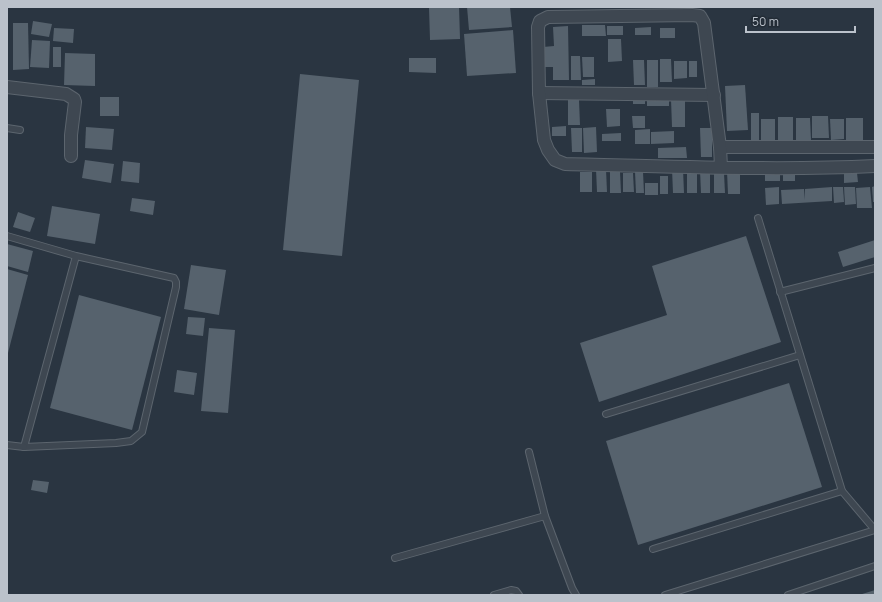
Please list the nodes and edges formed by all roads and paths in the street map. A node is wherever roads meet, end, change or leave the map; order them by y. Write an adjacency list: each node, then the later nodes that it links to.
1 (7, 87): 8 (street)
2 (539, 93): 3 (street); 3 (street); 10 (street)
3 (714, 95): 6 (street)
4 (7, 128): 5 (lane)
5 (20, 130)
6 (720, 147): 7 (street); 10 (street)
7 (875, 147)
8 (71, 156)
9 (875, 166): 10 (street)
10 (721, 167)
11 (758, 218): 15 (lane)
12 (7, 236): 13 (lane)
13 (76, 256): 19 (lane); 19 (lane)
14 (875, 268): 15 (lane)
15 (780, 292): 16 (lane)
16 (800, 355): 17 (lane); 21 (lane)
17 (606, 414)
18 (7, 445): 19 (lane)
19 (24, 447)
20 (529, 452): 22 (lane)
21 (842, 491): 23 (lane); 24 (lane)
22 (545, 516): 25 (lane); 29 (lane)
23 (875, 530): 30 (lane)
24 (654, 549)
25 (396, 558)
26 (875, 566): 31 (lane)
27 (494, 595): 28 (lane)
28 (519, 595)
29 (576, 595)
30 (664, 595)
31 (788, 595)

